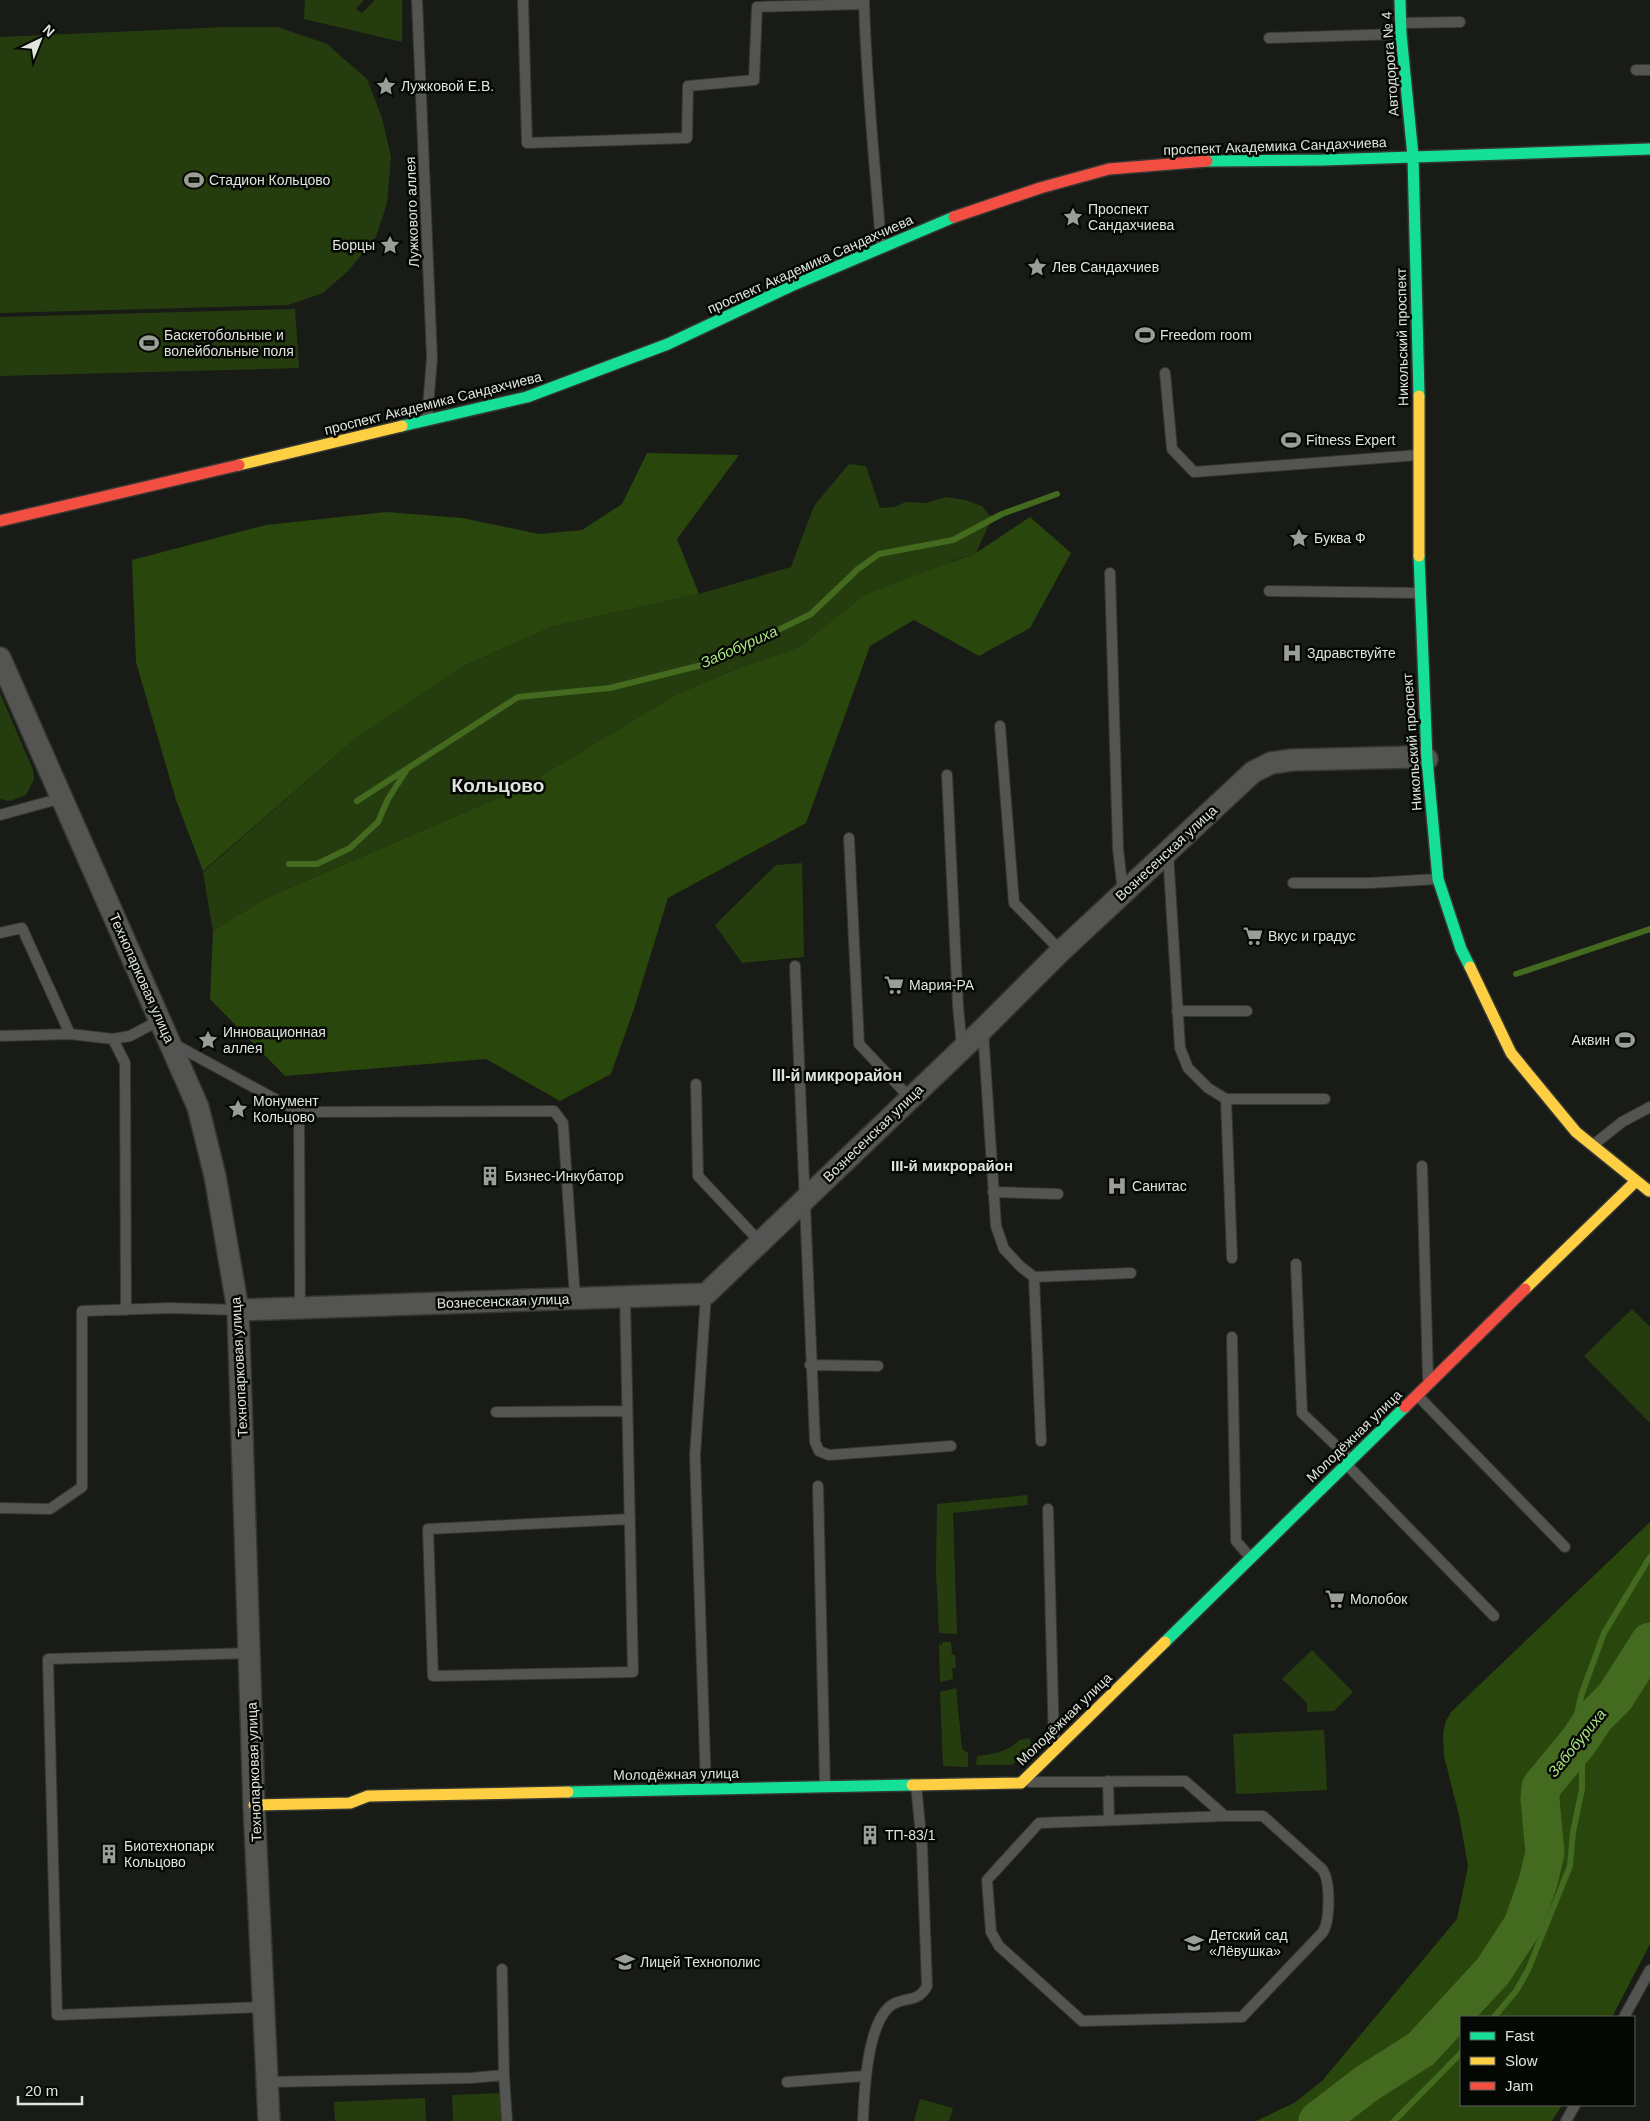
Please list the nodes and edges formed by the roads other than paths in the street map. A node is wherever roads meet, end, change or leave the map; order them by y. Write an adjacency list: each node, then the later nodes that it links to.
1 (418, 0): 14 (lane, Лужкового аллея)
2 (523, 0): 4 (lane)
3 (1400, 0): 6 (main road, Автодорога № 4)
4 (864, 2): 12 (lane)
5 (1460, 22): 6 (lane)
6 (1401, 29): 7 (lane); 11 (main road, Автодорога № 4)
7 (1269, 38)
8 (1636, 70): 9 (lane)
9 (1650, 70)
10 (1650, 149): 11 (main road, проспект Академика Сандахчиева)
11 (1413, 156): 12 (main road, проспект Академика Сандахчиева); 15 (main road, Никольский проспект)
12 (882, 248): 14 (main road, проспект Академика Сандахчиева)
13 (1165, 372): 15 (lane)
14 (426, 422): 16 (main road, проспект Академика Сандахчиева)
15 (1420, 455): 19 (main road, Никольский проспект)
16 (0, 521)
17 (1110, 573): 30 (lane)
18 (1269, 591): 19 (lane)
19 (1419, 593): 22 (main road, Никольский проспект)
20 (0, 658): 24 (street, Технопарковая улица)
21 (1000, 726): 32 (lane)
22 (1427, 759): 27 (street, Вознесенская улица); 28 (main road, Никольский проспект)
23 (947, 775): 42 (lane)
24 (62, 798): 25 (lane); 36 (street, Технопарковая улица)
25 (0, 815)
26 (849, 838): 44 (lane)
27 (1168, 851): 30 (street, Вознесенская улица); 34 (lane)
28 (1438, 879): 29 (lane); 49 (main road, Никольский проспект)
29 (1293, 882)
30 (1124, 893): 32 (street, Вознесенская улица)
31 (0, 933): 38 (lane)
32 (1061, 951): 37 (street, Вознесенская улица)
33 (795, 966): 55 (lane)
34 (1177, 1011): 35 (lane); 45 (lane)
35 (1247, 1011)
36 (160, 1020): 40 (lane); 41 (street, Технопарковая улица)
37 (983, 1029): 42 (street, Вознесенская улица); 52 (lane)
38 (70, 1034): 39 (lane); 40 (lane)
39 (0, 1036)
40 (113, 1039): 65 (lane)
41 (170, 1043): 48 (lane); 66 (street, Технопарковая улица)
42 (963, 1049): 44 (street, Вознесенская улица)
43 (696, 1084): 56 (lane)
44 (910, 1098): 55 (street, Вознесенская улица)
45 (1226, 1099): 46 (lane); 57 (lane)
46 (1325, 1099)
47 (1650, 1107): 49 (lane)
48 (299, 1112): 63 (lane); 64 (lane)
49 (1592, 1146): 51 (main road, Никольский проспект)
50 (1422, 1166): 70 (lane)
51 (1635, 1182): 53 (main road, Никольский проспект); 70 (main road, Молодёжная улица)
52 (994, 1192): 54 (lane); 60 (lane)
53 (1650, 1192)
54 (1058, 1194)
55 (804, 1201): 56 (street, Вознесенская улица); 68 (lane)
56 (760, 1242): 61 (street, Вознесенская улица)
57 (1232, 1258)
58 (1296, 1264): 76 (lane)
59 (1131, 1273): 60 (lane)
60 (1034, 1276): 74 (lane)
61 (706, 1294): 62 (street, Вознесенская улица); 90 (lane)
62 (625, 1296): 63 (street, Вознесенская улица); 72 (lane)
63 (575, 1298): 64 (street, Вознесенская улица)
64 (300, 1308): 66 (street, Вознесенская улица)
65 (126, 1310): 66 (lane); 78 (lane)
66 (238, 1310): 84 (street, Технопарковая улица)
67 (1232, 1337): 82 (lane)
68 (810, 1365): 69 (lane); 75 (lane)
69 (878, 1366)
70 (1428, 1384): 71 (main road, Молодёжная улица)
71 (1417, 1395): 76 (main road, Молодёжная улица); 81 (lane)
72 (627, 1411): 73 (lane); 80 (lane)
73 (496, 1412)
74 (1041, 1441)
75 (951, 1446)
76 (1348, 1462): 82 (main road, Молодёжная улица); 83 (lane)
77 (818, 1486): 89 (lane)
78 (0, 1508)
79 (1048, 1509): 85 (lane)
80 (630, 1519): 80 (lane)
81 (1566, 1547)
82 (1250, 1558): 85 (main road, Молодёжная улица)
83 (1494, 1616)
84 (251, 1653): 91 (street, Технопарковая улица); 96 (lane)
85 (1053, 1751): 87 (main road, Молодёжная улица)
86 (1108, 1781): 87 (lane); 92 (lane); 93 (lane)
87 (1021, 1783): 88 (main road, Молодёжная улица)
88 (916, 1785): 89 (main road, Молодёжная улица); 99 (lane)
89 (825, 1787): 90 (main road, Молодёжная улица)
90 (706, 1789): 91 (main road, Молодёжная улица)
91 (254, 1805): 96 (street, Технопарковая улица)
92 (1225, 1816): 93 (lane); 93 (lane)
93 (1109, 1819)
94 (502, 1969): 98 (lane)
95 (1650, 1970): 97 (lane)
96 (264, 2007): 100 (street, Технопарковая улица)
97 (1625, 2016)
98 (504, 2075): 100 (lane); 104 (lane)
99 (865, 2076): 101 (lane); 105 (lane)
100 (268, 2082): 103 (street, Технопарковая улица)
101 (787, 2082)
102 (1574, 2106): 106 (lane)
103 (269, 2121)
104 (507, 2121)
105 (863, 2121)
106 (1566, 2121)

